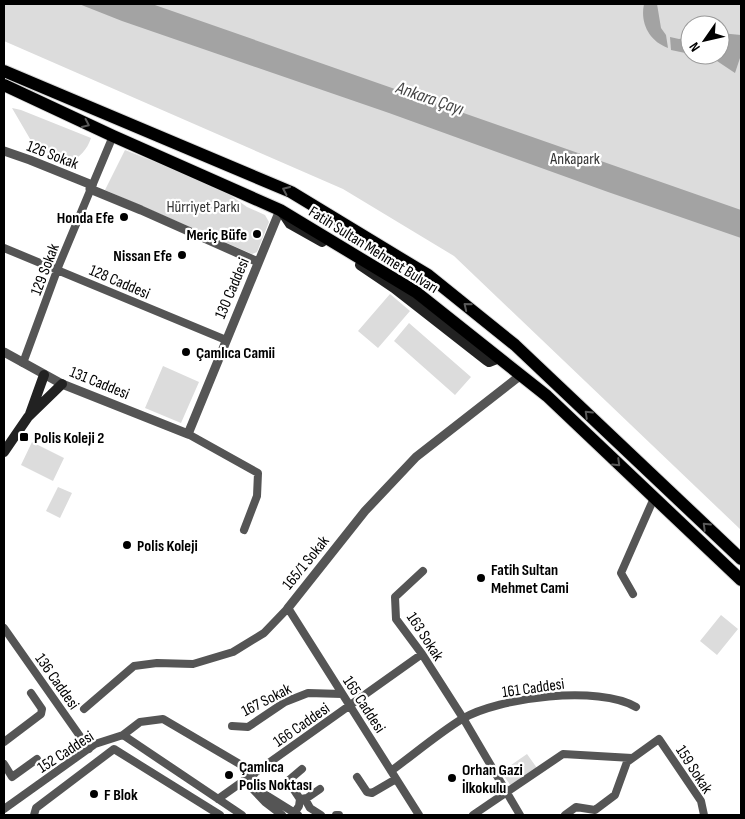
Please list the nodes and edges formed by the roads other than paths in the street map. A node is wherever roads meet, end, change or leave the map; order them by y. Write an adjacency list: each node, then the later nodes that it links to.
1 (4, 66): 3 (highway)
2 (4, 71): 3 (highway, Fatih Sultan Mehmet Bulvarı)
3 (22, 80): 25 (highway, Fatih Sultan Mehmet Bulvarı, one-way to 3)
4 (4, 85): 6 (highway, Fatih Sultan Mehmet Bulvarı)
5 (4, 95): 6 (highway)
6 (42, 103): 7 (highway, Fatih Sultan Mehmet Bulvarı, one-way to 7)
7 (113, 136): 9 (street, 129 Sokak); 10 (highway, Fatih Sultan Mehmet Bulvarı)
8 (4, 151): 9 (street, 126 Sokak)
9 (91, 187): 12 (street, 126 Sokak); 13 (street, 129 Sokak)
10 (280, 210): 12 (street, 130 Caddesi); 18 (highway, Fatih Sultan Mehmet Bulvarı)
11 (4, 248): 13 (street, 128 Caddesi)
12 (258, 262): 14 (street, 130 Caddesi)
13 (58, 270): 14 (street, 128 Caddesi); 16 (street, 129 Sokak)
14 (226, 340): 21 (street, 130 Caddesi)
15 (4, 352): 16 (street, 131 Caddesi)
16 (23, 363): 17 (street, 131 Caddesi)
17 (44, 375): 19 (street, 131 Caddesi); 20 (main road)
18 (521, 375): 23 (highway, Fatih Sultan Mehmet Bulvarı, one-way to 23); 29 (street, 165/1 Sokak)
19 (62, 384): 20 (main road); 21 (street, 131 Caddesi)
20 (28, 417): 22 (main road)
21 (188, 434): 24 (street)
22 (4, 452)
23 (654, 498): 27 (highway, Fatih Sultan Mehmet Bulvarı); 28 (street)
24 (244, 530)
25 (741, 559)
26 (423, 571): 31 (street, 163 Sokak)
27 (741, 580)
28 (633, 594)
29 (288, 608): 33 (street, 165 Caddesi); 36 (street, 165/1 Sokak)
30 (4, 628): 41 (street, 136 Caddesi)
31 (422, 654): 34 (street, 166 Caddesi); 37 (street, 163 Sokak)
32 (30, 693): 40 (street)
33 (342, 694): 34 (street, 165 Caddesi); 38 (street, 167 Sokak)
34 (350, 706): 46 (street, 165 Caddesi); 47 (street, 166 Caddesi)
35 (636, 707): 37 (street, 161 Caddesi)
36 (84, 709)
37 (463, 718): 46 (street, 161 Caddesi); 54 (street, 163 Sokak)
38 (232, 726)
39 (123, 735): 41 (street, 152 Caddesi); 47 (street, 152 Caddesi); 55 (street)
40 (4, 742)
41 (89, 749): 53 (street, 152 Caddesi)
42 (632, 758): 54 (street); 68 (street); 69 (street, 159 Sokak)
43 (37, 759): 44 (street)
44 (4, 764)
45 (302, 768): 56 (street)
46 (391, 771): 49 (street, 165 Caddesi)
47 (255, 774): 50 (street, 166 Caddesi)
48 (357, 777): 49 (street)
49 (396, 779): 65 (street, 165 Caddesi)
50 (245, 781): 52 (street); 55 (street, 166 Caddesi)
51 (320, 789): 56 (street)
52 (254, 790): 62 (street); 63 (street)
53 (26, 794): 57 (street, 152 Caddesi); 58 (street)
54 (507, 794): 66 (street); 67 (street, 163 Sokak)
55 (218, 799): 61 (street)
56 (302, 799): 63 (street); 64 (street)
57 (4, 810): 59 (street)
58 (35, 811): 60 (street)
59 (6, 815)
60 (220, 815)
61 (242, 815)
62 (282, 815)
63 (295, 815)
64 (321, 815)
65 (419, 815)
66 (473, 815)
67 (520, 815)
68 (565, 815)
69 (704, 815)

